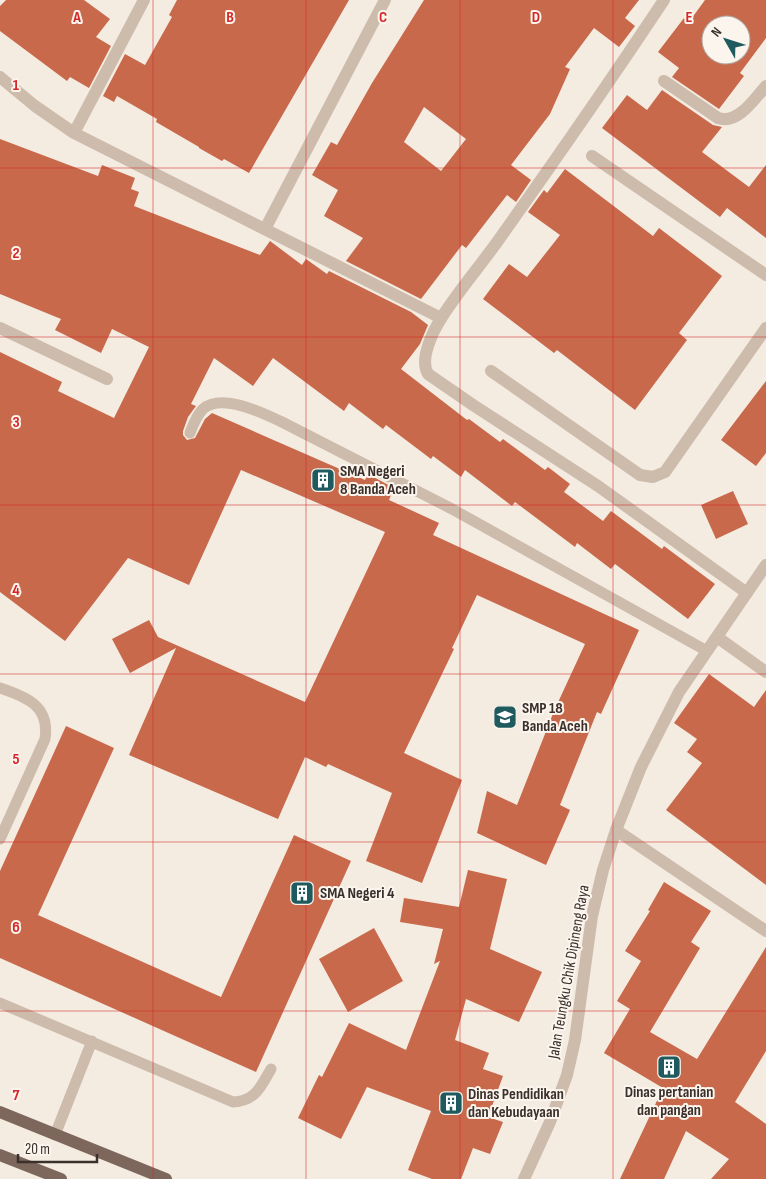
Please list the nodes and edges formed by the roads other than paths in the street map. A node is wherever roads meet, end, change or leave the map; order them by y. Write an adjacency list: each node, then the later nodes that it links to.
1 (144, 0): 7 (street)
2 (385, 0): 9 (street)
3 (664, 0): 11 (street)
4 (0, 77): 7 (street)
5 (664, 81): 6 (street)
6 (766, 86)
7 (74, 133): 9 (street)
8 (592, 156): 10 (street)
9 (265, 229): 11 (street)
10 (766, 276)
11 (441, 318): 18 (street)
12 (0, 328): 15 (street)
13 (766, 328): 14 (street)
14 (491, 371)
15 (107, 379)
16 (190, 433): 20 (lane)
17 (766, 566): 18 (street, Jalan Teungku Chik Dipineng Raya)
18 (747, 593): 19 (street, Jalan Teungku Chik Dipineng Raya)
19 (717, 637): 20 (street, Jalan Teungku Chik Dipineng Raya); 21 (street)
20 (707, 651): 23 (street, Jalan Teungku Chik Dipineng Raya)
21 (766, 672)
22 (0, 688): 24 (lane)
23 (616, 830): 25 (street); 34 (street, Jalan Teungku Chik Dipineng Raya)
24 (0, 839)
25 (766, 931)
26 (0, 1003): 27 (lane)
27 (92, 1042): 28 (lane); 30 (lane)
28 (271, 1069)
29 (0, 1112): 30 (main road)
30 (55, 1135): 33 (main road)
31 (0, 1155): 32 (main road)
32 (61, 1179)
33 (166, 1179)
34 (524, 1179)

